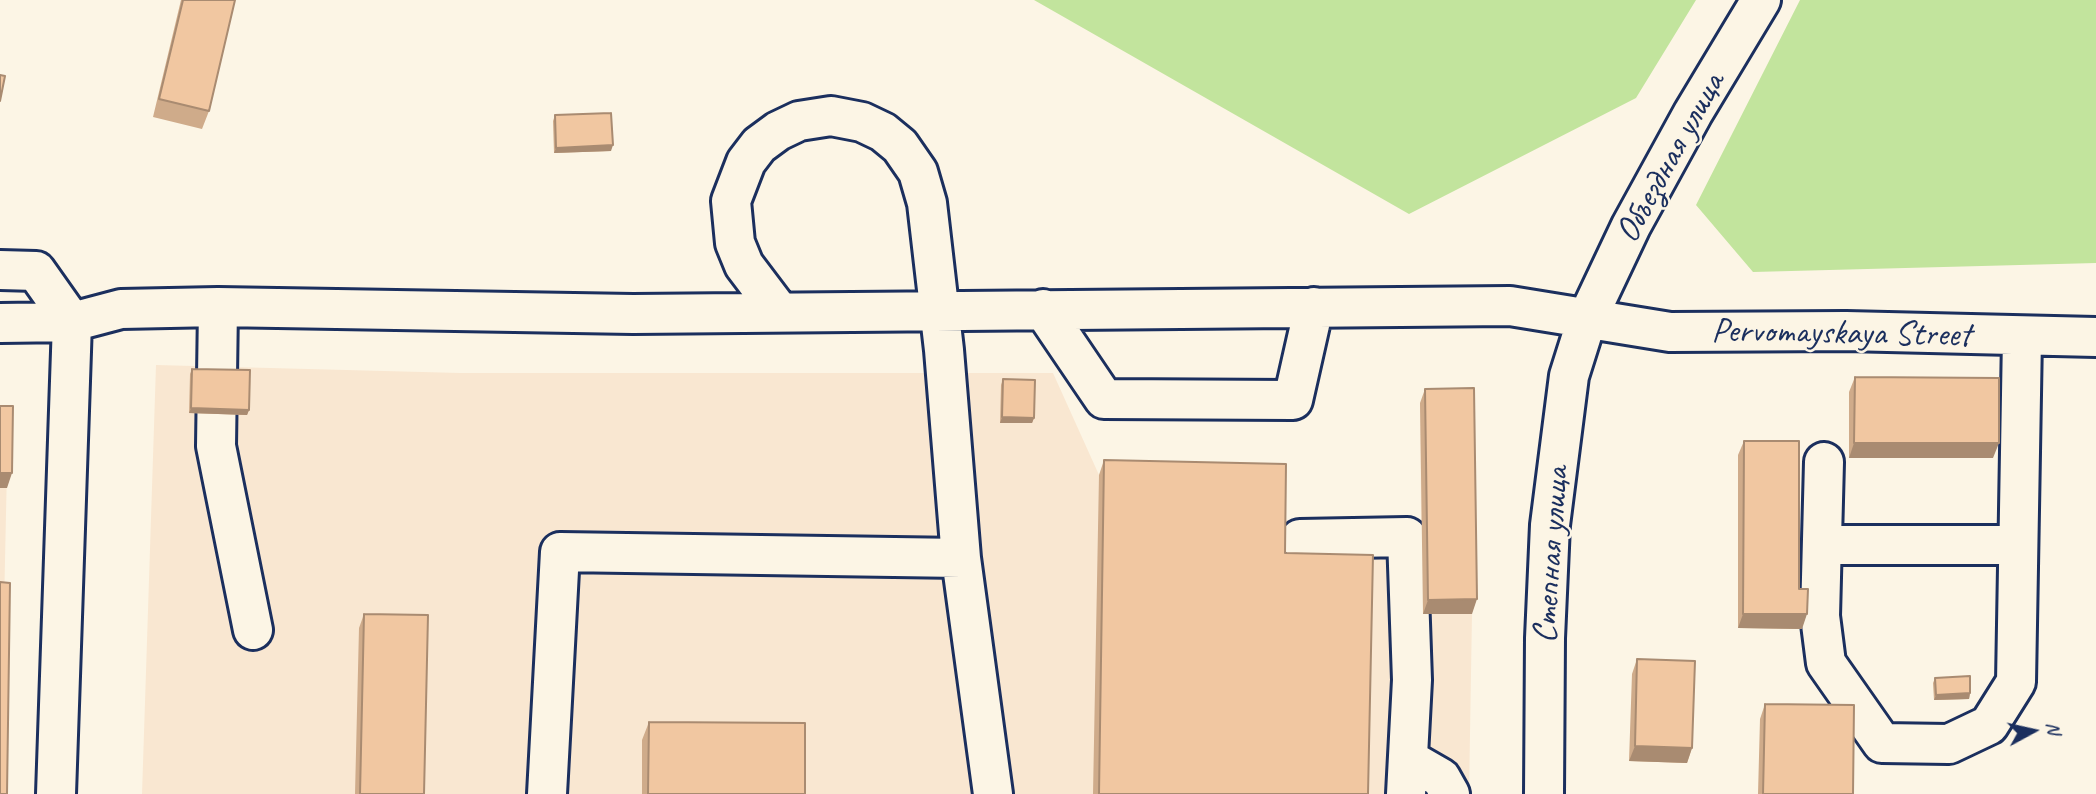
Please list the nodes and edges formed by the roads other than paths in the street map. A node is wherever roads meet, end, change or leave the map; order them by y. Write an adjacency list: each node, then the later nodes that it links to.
1 (1762, 0): 8 (street, Объездная улица)
2 (0, 270): 9 (street)
3 (218, 307): 6 (street); 9 (street); 18 (street)
4 (1314, 307): 5 (street, Pervomayskaya Street); 5 (street); 8 (street, Pervomayskaya Street)
5 (1043, 309): 7 (street, Pervomayskaya Street)
6 (778, 310): 7 (street); 7 (street)
7 (939, 310): 17 (street)
8 (1587, 319): 11 (street, Pervomayskaya Street); 24 (street, Степная улица)
9 (72, 322): 10 (street); 20 (street)
10 (0, 323)
11 (2022, 337): 12 (street, Pervomayskaya Street); 16 (street)
12 (2096, 337)
13 (1824, 462): 15 (street)
14 (1300, 539): 19 (street)
15 (1822, 545): 16 (street); 16 (street)
16 (2018, 545)
17 (961, 558): 21 (street); 22 (street)
18 (253, 630)
19 (1407, 776): 23 (street)
20 (56, 794)
21 (547, 794)
22 (993, 794)
23 (1450, 794)
24 (1544, 794)

